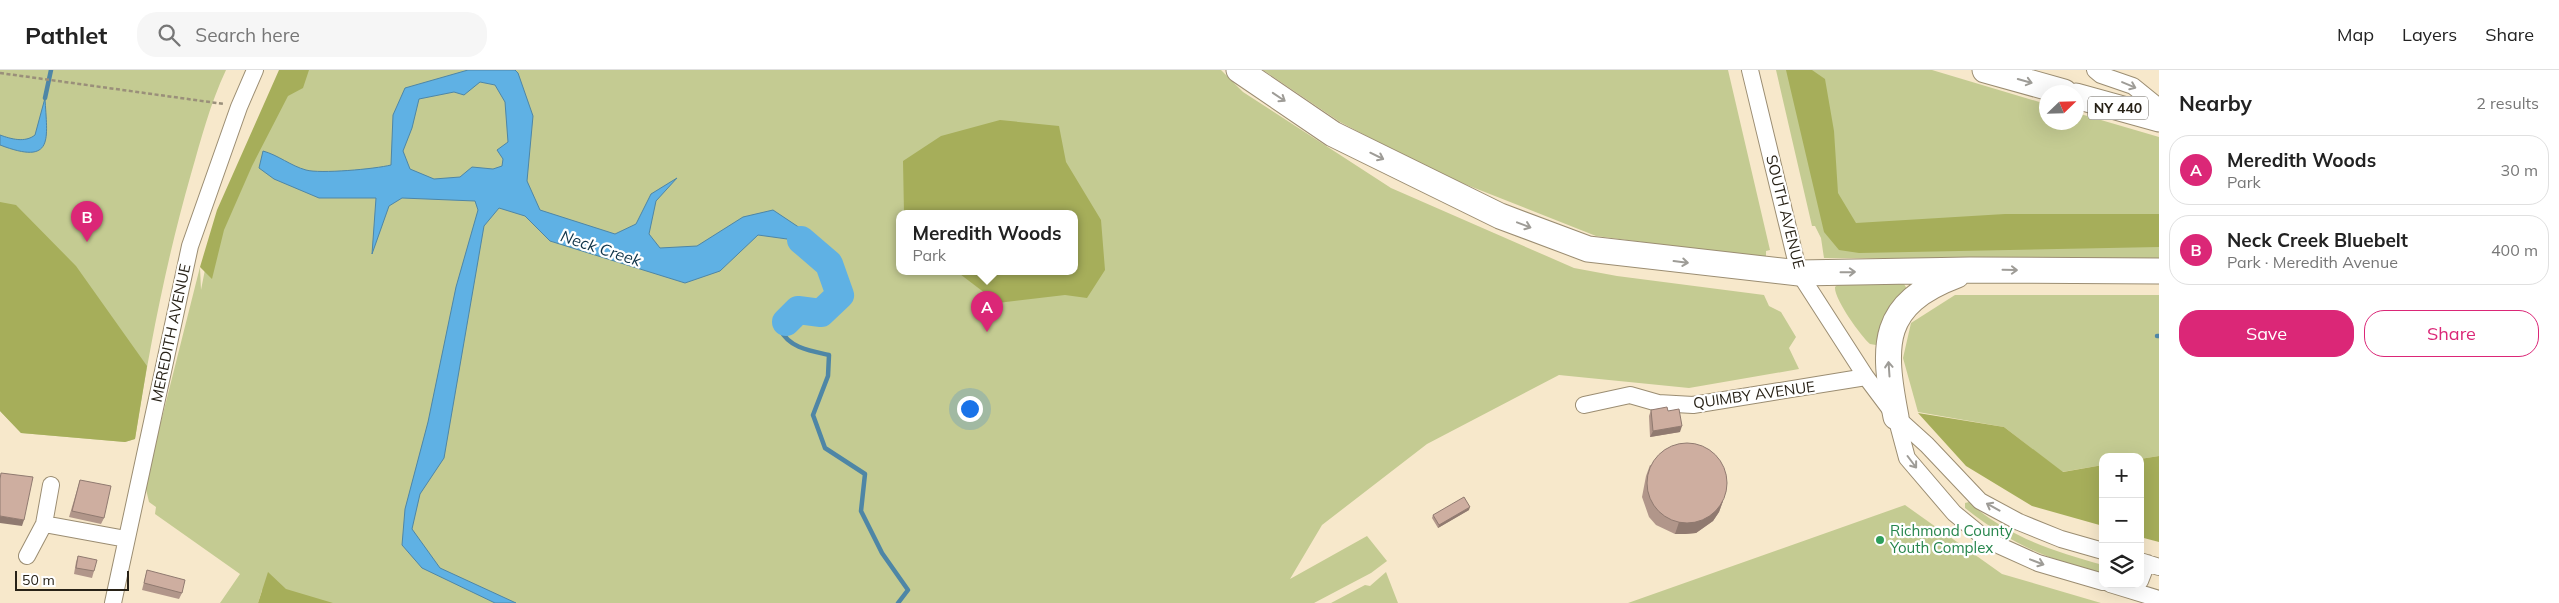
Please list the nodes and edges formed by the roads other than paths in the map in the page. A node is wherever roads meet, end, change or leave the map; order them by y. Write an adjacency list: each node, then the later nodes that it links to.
1 (255, 70): 18 (street, MEREDITH AVENUE)
2 (1239, 70): 12 (highway, one-way to 12)
3 (1985, 70): 6 (highway, one-way to 6)
4 (2095, 70): 8 (street, one-way to 8)
5 (1751, 76): 12 (street, SOUTH AVENUE)
6 (2039, 85)
7 (2084, 98): 9 (highway, NY 440)
8 (2159, 107)
9 (2159, 120)
10 (1970, 270): 11 (highway, one-way to 11); 12 (highway, one-way to 10); 15 (highway, one-way to 10)
11 (2159, 271)
12 (1799, 274): 13 (street, SOUTH AVENUE)
13 (1866, 377): 14 (street, QUIMBY AVENUE); 15 (street, SOUTH AVENUE)
14 (1584, 405)
15 (1896, 417): 19 (street, SOUTH AVENUE, one-way to 15); 22 (street, SOUTH AVENUE, one-way to 22)
16 (50, 485): 17 (street)
17 (44, 524): 18 (street); 20 (street)
18 (126, 539): 25 (street, MEREDITH AVENUE)
19 (2099, 550)
20 (27, 556)
21 (2149, 564): 23 (street)
22 (2099, 581)
23 (2137, 590): 24 (street)
24 (2159, 599)
25 (114, 603)

